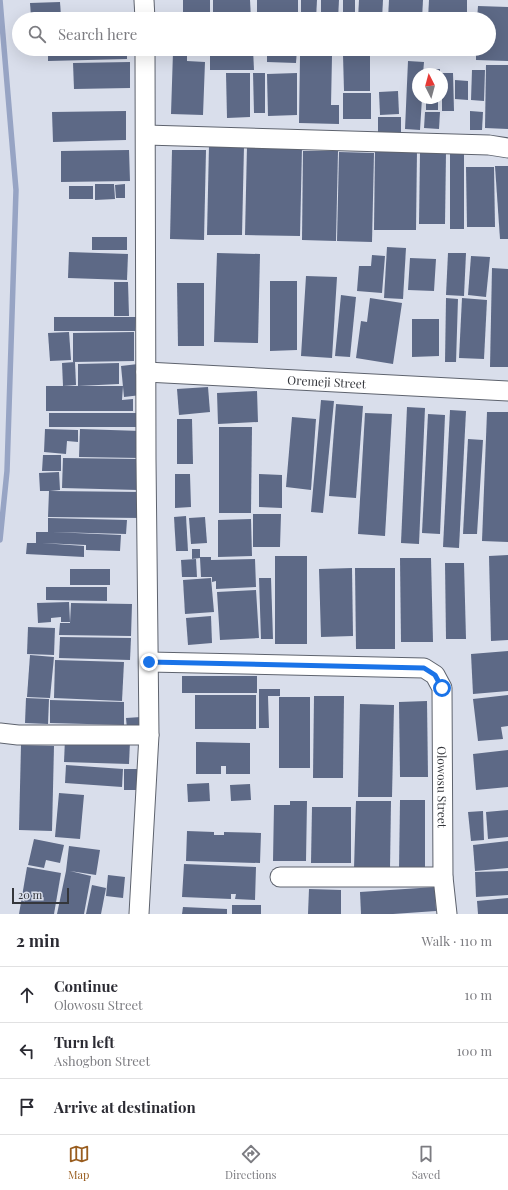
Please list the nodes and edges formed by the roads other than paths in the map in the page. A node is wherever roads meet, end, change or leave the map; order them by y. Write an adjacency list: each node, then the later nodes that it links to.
1 (144, 0): 2 (street)
2 (145, 12)
3 (145, 56): 4 (street)
4 (146, 135): 5 (street); 6 (street)
5 (508, 148)
6 (146, 372): 7 (street, Oremeji Street); 8 (street)
7 (508, 391)
8 (149, 662): 10 (street); 12 (street, Olowosu Street)
9 (9, 734): 10 (street)
10 (149, 735): 13 (street)
11 (280, 877): 12 (street)
12 (443, 877): 14 (street, Olowosu Street)
13 (139, 914)
14 (447, 914)

